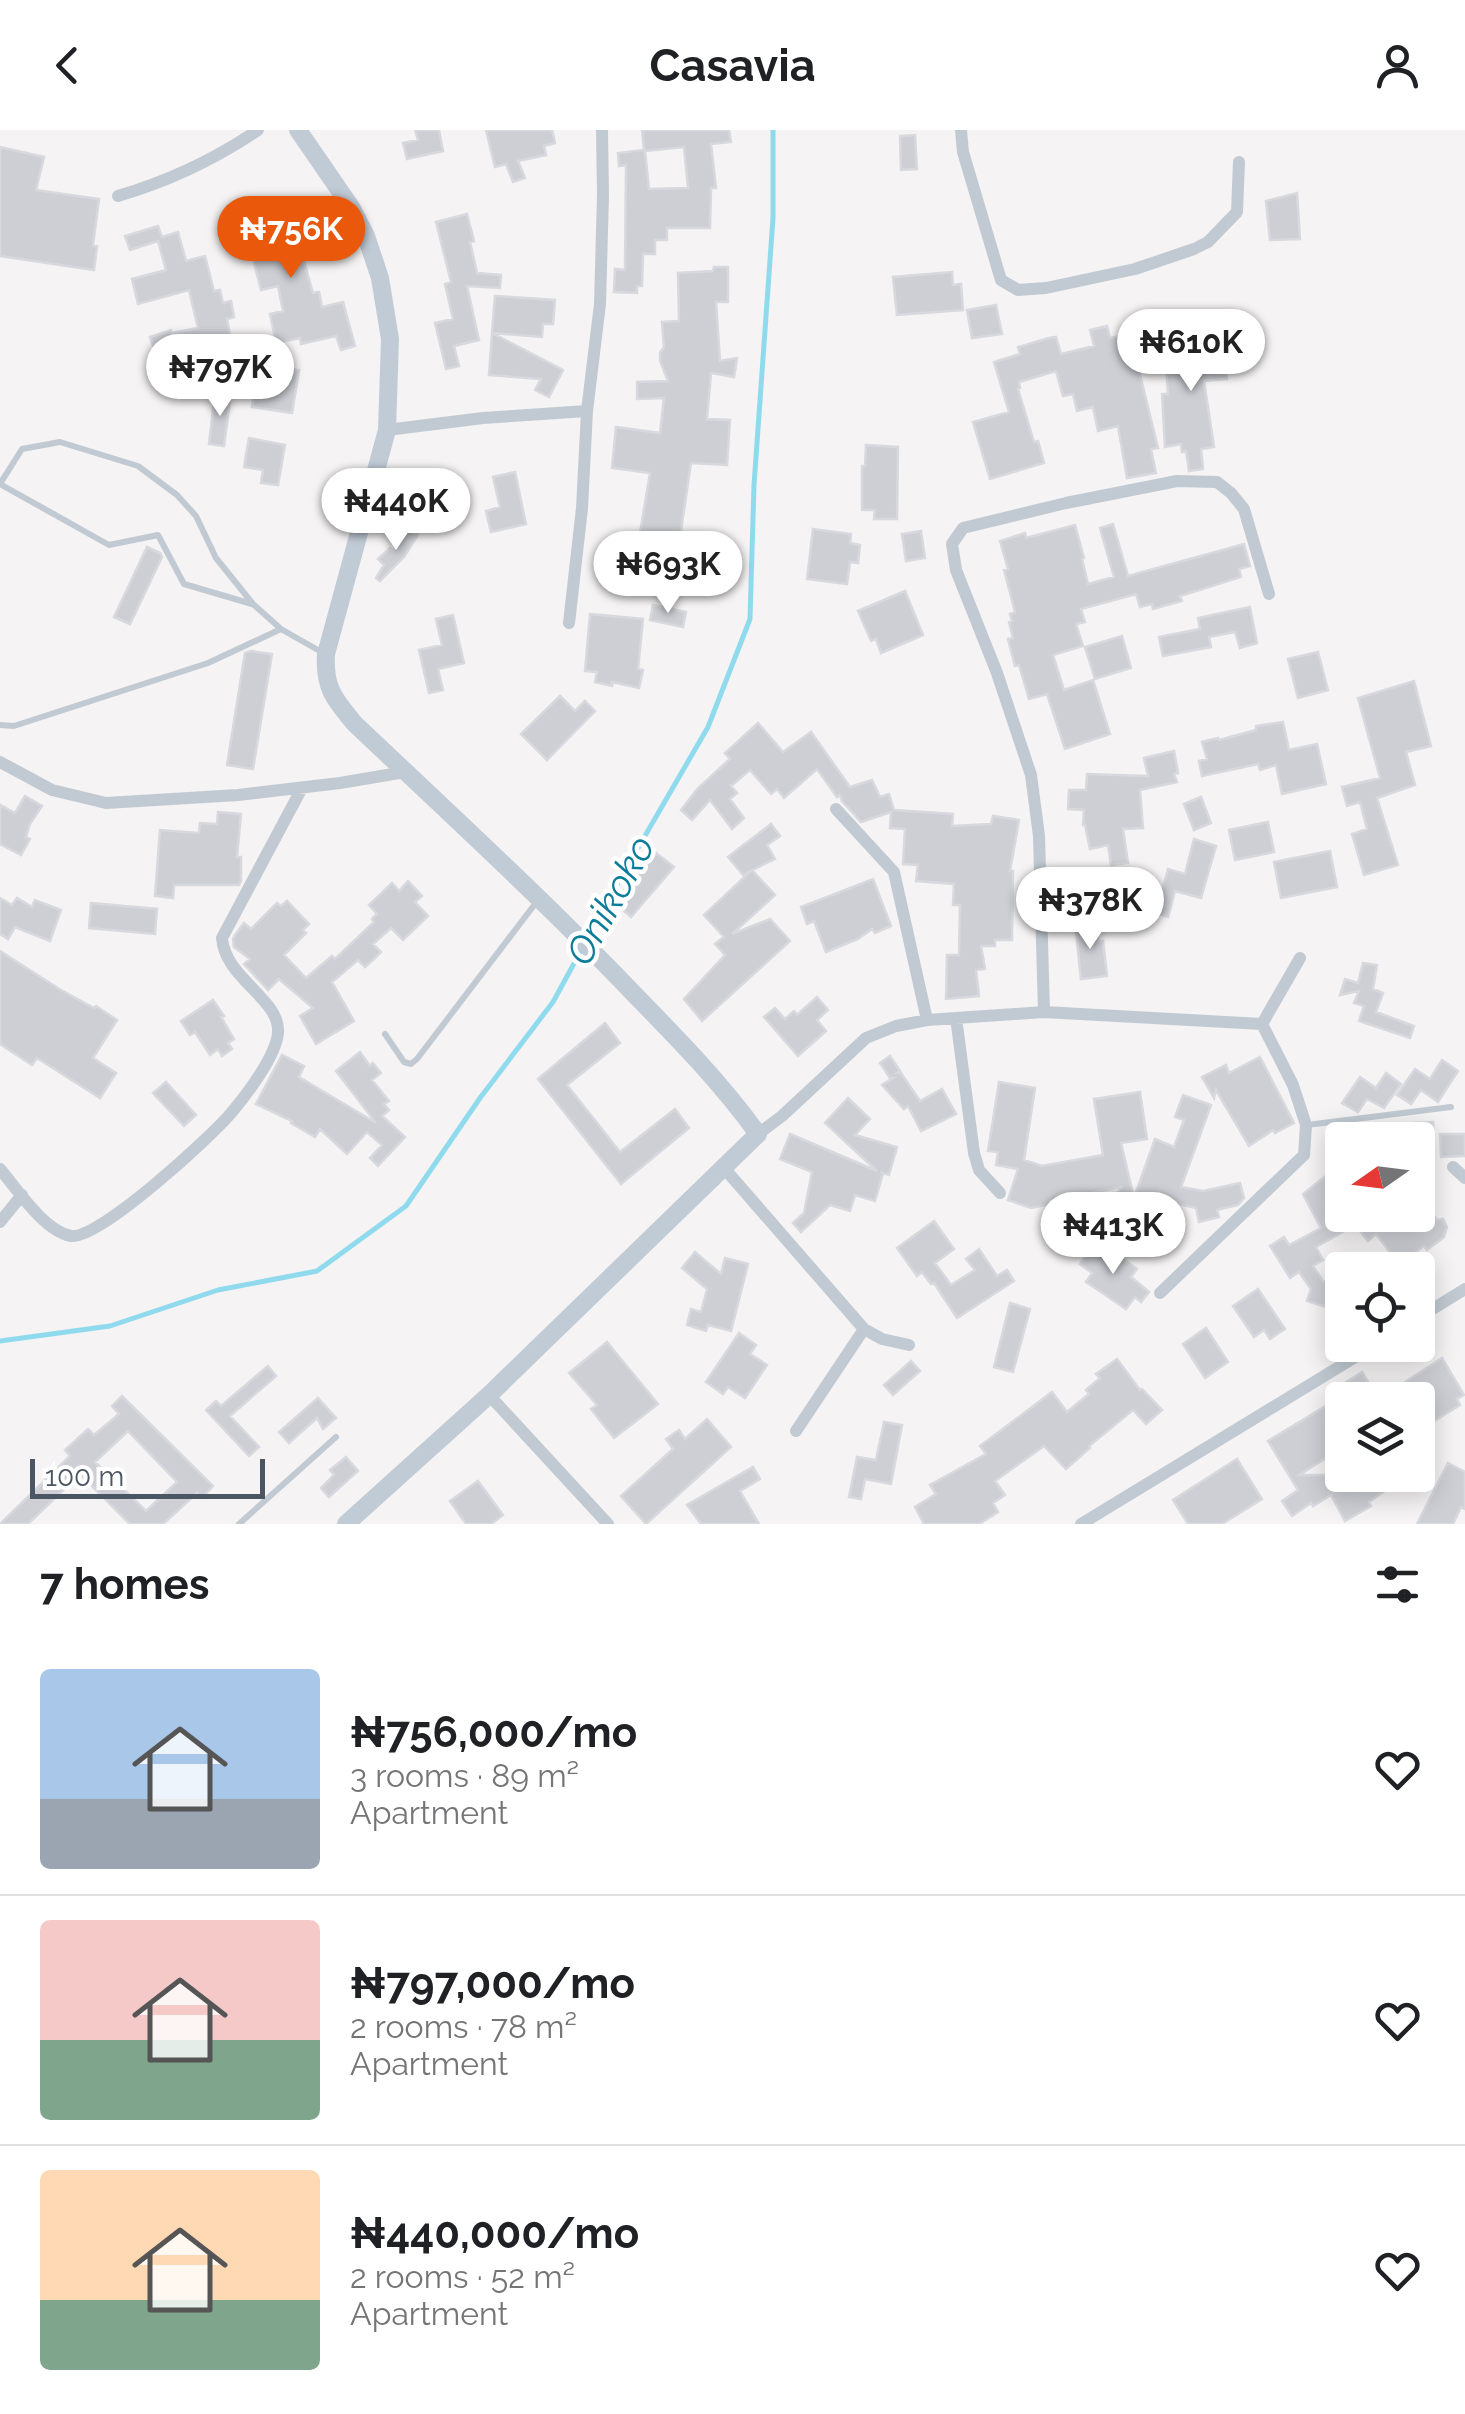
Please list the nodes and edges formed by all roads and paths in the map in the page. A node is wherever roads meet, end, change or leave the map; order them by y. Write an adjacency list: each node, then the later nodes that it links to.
1 (258, 130): 6 (street)
2 (298, 130): 8 (main road)
3 (602, 130): 7 (street)
4 (961, 130): 5 (street)
5 (1239, 162)
6 (118, 196)
7 (587, 411): 8 (street); 12 (street)
8 (387, 430): 14 (main road)
9 (0, 484): 11 (lane); 11 (lane)
10 (1269, 594): 22 (street)
11 (253, 604): 13 (lane)
12 (570, 623)
13 (281, 629): 14 (lane); 15 (lane)
14 (326, 654): 17 (main road)
15 (0, 725)
16 (0, 762): 18 (street)
17 (405, 772): 18 (street); 20 (main road)
18 (302, 788): 35 (street)
19 (836, 809): 24 (street)
20 (539, 899): 26 (lane); 29 (main road)
21 (1300, 958): 25 (street)
22 (1044, 1012): 23 (street); 25 (street)
23 (956, 1018): 24 (street); 34 (street)
24 (927, 1020): 29 (street)
25 (1262, 1024): 28 (street)
26 (386, 1034)
27 (1451, 1107): 28 (lane)
28 (1306, 1125): 38 (street)
29 (758, 1134): 30 (main road)
30 (724, 1168): 40 (street); 43 (main road)
31 (1452, 1168): 33 (street)
32 (0, 1169): 35 (street)
33 (1465, 1178)
34 (1000, 1193)
35 (22, 1195): 36 (street)
36 (0, 1222)
37 (1465, 1289): 39 (street)
38 (1160, 1293)
39 (1435, 1308)
40 (864, 1329): 41 (street); 44 (street)
41 (909, 1345)
42 (1346, 1362): 49 (street)
43 (489, 1394): 47 (main road); 48 (street)
44 (796, 1430)
45 (336, 1437): 46 (lane)
46 (239, 1524)
47 (346, 1524)
48 (608, 1524)
49 (1081, 1524)

